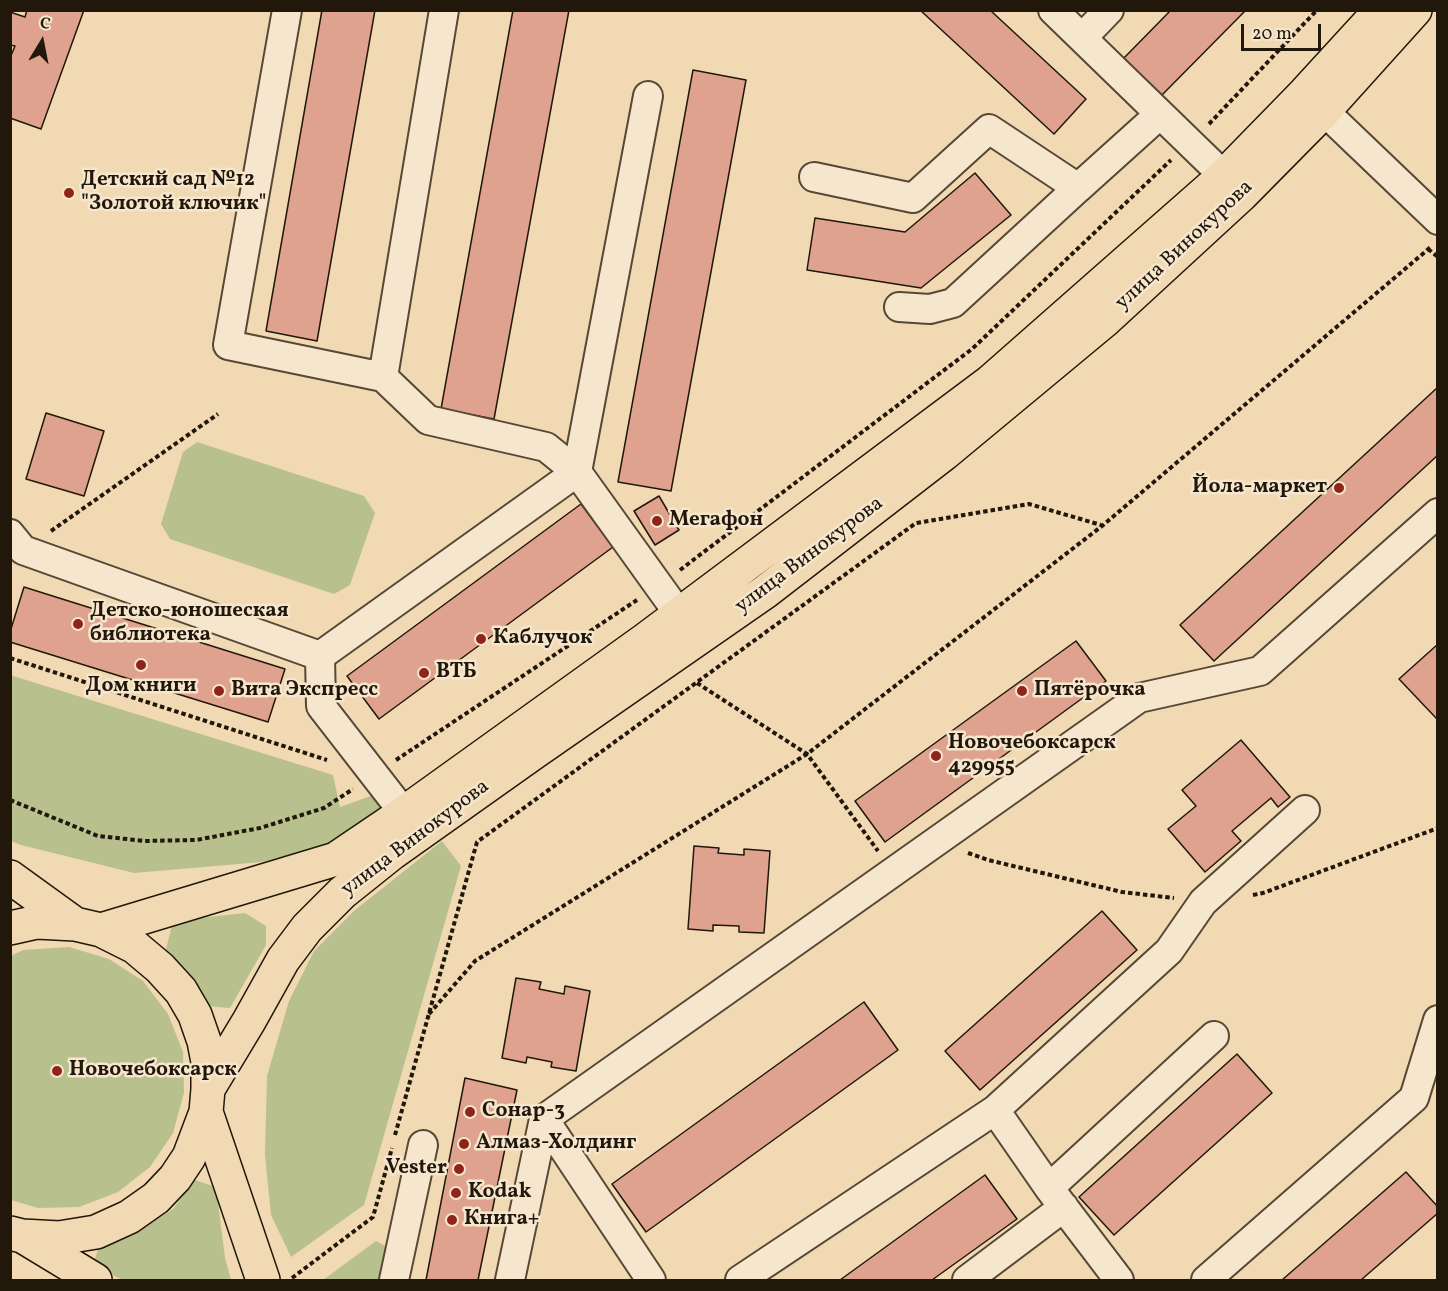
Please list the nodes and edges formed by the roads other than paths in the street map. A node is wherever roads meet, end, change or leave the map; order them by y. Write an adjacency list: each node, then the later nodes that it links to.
1 (287, 10): 16 (street)
2 (444, 10): 16 (street)
3 (1053, 10): 7 (street)
4 (1109, 10): 7 (street)
5 (1381, 10): 9 (main road, улица Винокурова)
6 (1415, 10): 9 (main road, улица Винокурова)
7 (1082, 38): 10 (street)
8 (648, 96): 17 (street)
9 (1315, 102): 12 (main road, улица Винокурова); 14 (street)
10 (1160, 115): 12 (street); 13 (street)
11 (814, 177): 13 (street)
12 (1233, 185): 20 (main road, улица Винокурова); 29 (main road, улица Винокурова)
13 (1078, 188): 15 (street)
14 (1437, 220)
15 (899, 307)
16 (383, 377): 17 (street)
17 (577, 472): 20 (street); 21 (street)
18 (1437, 513): 31 (street)
19 (17, 542): 21 (street)
20 (679, 614): 23 (main road, улица Винокурова)
21 (320, 656): 23 (street)
22 (1305, 810): 30 (street)
23 (404, 813): 25 (main road, улица Винокурова)
24 (10, 877): 25 (main road)
25 (88, 927): 26 (main road); 29 (main road)
26 (10, 928)
27 (1437, 1020): 43 (street)
28 (1214, 1036): 33 (street)
29 (207, 1101): 34 (main road); 36 (main road)
30 (995, 1110): 33 (street); 40 (street)
31 (544, 1119): 38 (street); 39 (street)
32 (423, 1145): 37 (street)
33 (1057, 1198): 41 (street); 42 (street)
34 (16, 1235): 35 (main road)
35 (95, 1281)
36 (263, 1281)
37 (394, 1281)
38 (510, 1281)
39 (651, 1281)
40 (740, 1281)
41 (966, 1281)
42 (1119, 1281)
43 (1206, 1281)

